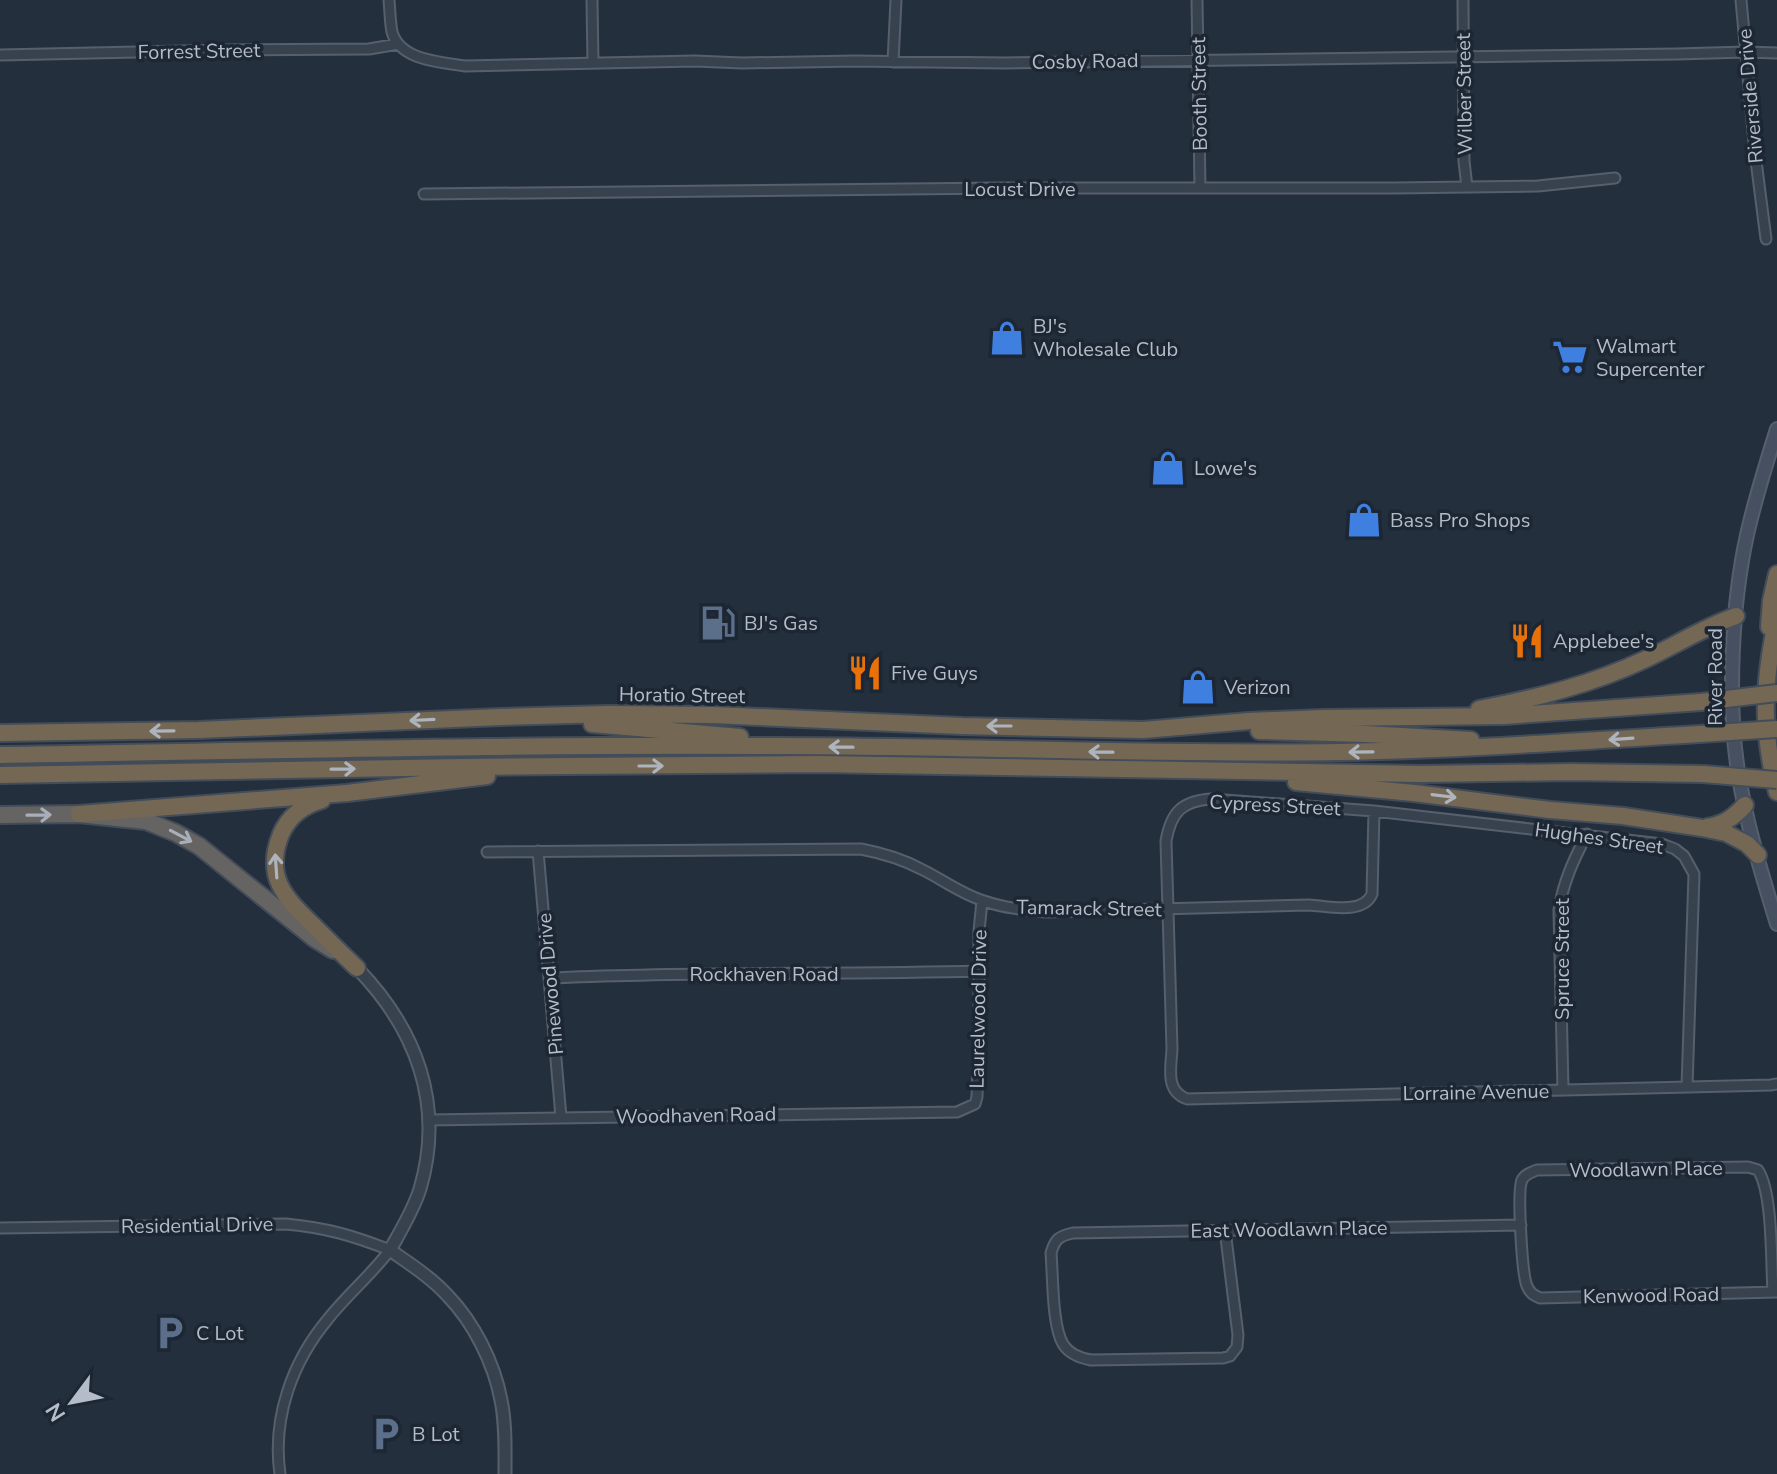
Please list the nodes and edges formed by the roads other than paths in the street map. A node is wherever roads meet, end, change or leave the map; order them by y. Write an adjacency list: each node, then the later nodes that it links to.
1 (389, 0): 7 (street)
2 (592, 0): 14 (street)
3 (896, 0): 13 (street)
4 (1197, 0): 12 (street, Booth Street)
5 (1463, 0): 11 (street, Wilber Street)
6 (1741, 0): 8 (street, Riverside Drive)
7 (398, 44): 10 (street, Forrest Street); 14 (street, Cosby Road)
8 (1746, 52): 9 (street, Cosby Road); 11 (street, Cosby Road); 19 (street, Riverside Drive)
9 (1777, 53)
10 (0, 55)
11 (1463, 56): 12 (street, Cosby Road); 16 (street, Wilber Street)
12 (1197, 60): 13 (street, Cosby Road); 17 (street, Booth Street)
13 (893, 62): 14 (street, Cosby Road)
14 (593, 63)
15 (1615, 178): 16 (street, Locust Drive)
16 (1467, 187): 17 (street, Locust Drive)
17 (1200, 188): 18 (street, Locust Drive)
18 (424, 194)
19 (1766, 239)
20 (1777, 429): 22 (main road, River Road)
21 (1777, 574): 24 (highway)
22 (1736, 616): 26 (highway); 43 (main road, River Road)
23 (1777, 618): 24 (highway)
24 (1771, 687): 26 (highway, bridge); 41 (highway)
25 (500, 717): 27 (highway, Horatio Street, one-way to 25); 29 (highway, Horatio Street, one-way to 29); 31 (highway)
26 (1435, 717): 27 (highway, Horatio Street)
27 (1189, 726): 30 (highway)
28 (1777, 729): 30 (highway, one-way to 30, bridge)
29 (0, 733)
30 (1528, 744): 31 (highway, one-way to 31)
31 (777, 746): 32 (highway)
32 (0, 755)
33 (573, 767): 35 (highway, one-way to 35); 38 (highway, one-way to 33); 42 (highway)
34 (1777, 769): 36 (highway, bridge)
35 (1199, 771): 36 (highway); 47 (highway, one-way to 47)
36 (1703, 774): 39 (highway, bridge)
37 (0, 775): 38 (highway)
38 (30, 775): 40 (highway)
39 (1777, 780)
40 (0, 782)
41 (1777, 792)
42 (347, 793): 45 (highway); 55 (highway, one-way to 42)
43 (1745, 805): 47 (highway); 51 (main road, River Road)
44 (1374, 811): 48 (street, Hughes Street); 53 (street, Tamarack Street); 53 (street, Cypress Street)
45 (79, 814): 46 (highway, one-way to 45); 55 (highway, one-way to 55)
46 (0, 815)
47 (1702, 828): 51 (highway)
48 (1587, 834): 59 (street, Hughes Street); 60 (street, Spruce Street)
49 (538, 851): 50 (street, Tamarack Street); 52 (street, Tamarack Street); 57 (street, Pinewood Drive)
50 (487, 852)
51 (1758, 855): 54 (main road, River Road)
52 (982, 901): 53 (street, Tamarack Street); 56 (street, Laurelwood Drive)
53 (1168, 909): 61 (street, Cypress Street)
54 (1777, 924)
55 (357, 968): 64 (street)
56 (979, 971): 57 (street, Rockhaven Road); 62 (street, Laurelwood Drive)
57 (550, 978): 63 (street, Pinewood Drive)
58 (1777, 1084): 59 (street, Lorraine Avenue)
59 (1687, 1087): 60 (street, Lorraine Avenue)
60 (1563, 1090): 61 (street, Lorraine Avenue)
61 (1176, 1094)
62 (964, 1110): 63 (street, Woodhaven Road)
63 (561, 1117): 64 (street, Woodhaven Road)
64 (428, 1120): 68 (street)
65 (1521, 1225): 67 (street, East Woodlawn Place); 69 (street, Woodlawn Place); 70 (street, Woodlawn Place)
66 (0, 1228): 68 (street, Residential Drive)
67 (1225, 1230): 67 (street, East Woodlawn Place)
68 (390, 1250): 71 (street); 72 (street)
69 (1528, 1289): 70 (street, Kenwood Road)
70 (1775, 1292)
71 (280, 1474)
72 (505, 1474)

